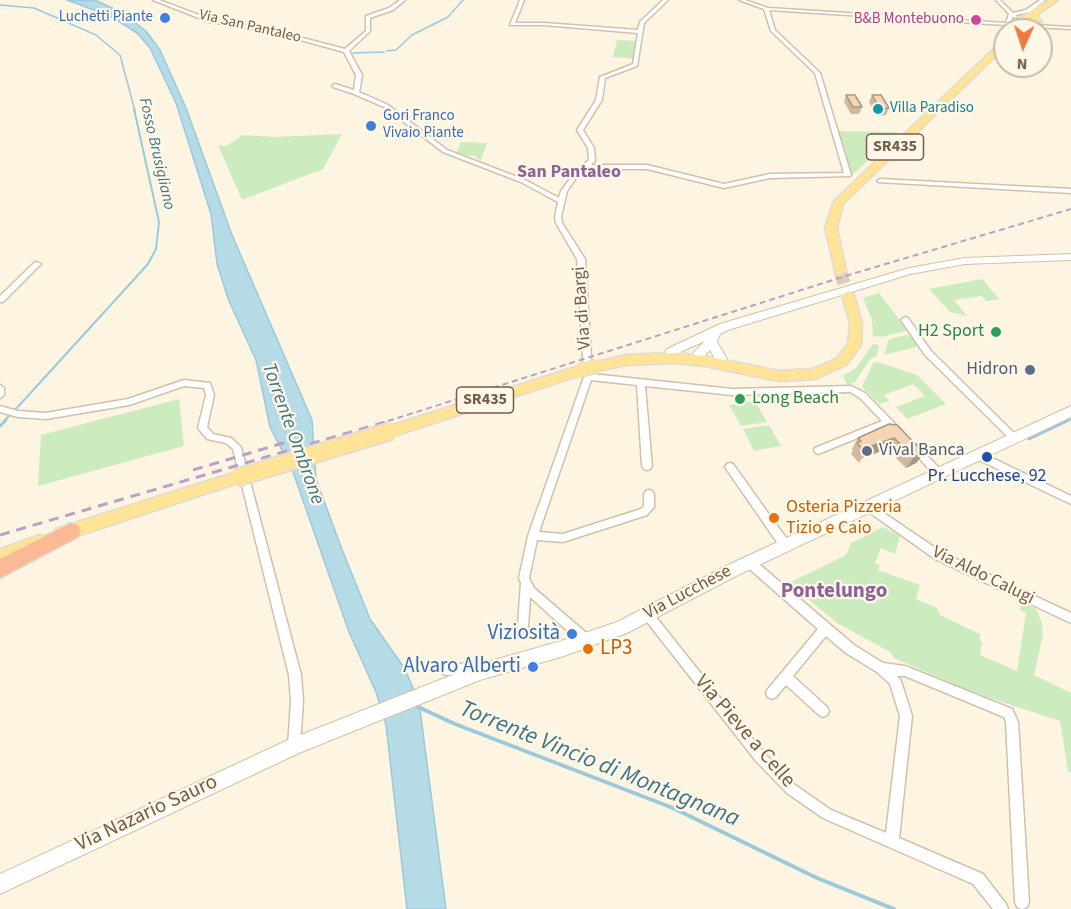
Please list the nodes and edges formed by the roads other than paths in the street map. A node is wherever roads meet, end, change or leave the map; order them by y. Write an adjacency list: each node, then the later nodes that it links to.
1 (155, 0): 18 (street, Via San Pantaleo)
2 (403, 0): 18 (street)
3 (522, 0): 17 (street)
4 (666, 0): 17 (street)
5 (741, 0): 9 (street)
6 (998, 0): 10 (street)
7 (1043, 0): 12 (street)
8 (1054, 0): 13 (main road)
9 (766, 9): 10 (street); 22 (street)
10 (1012, 16): 11 (street)
11 (1020, 18)
12 (1030, 18)
13 (1031, 18)
14 (1053, 24): 16 (street)
15 (1053, 27): 16 (street)
16 (1071, 28)
17 (640, 32): 22 (street)
18 (346, 51): 21 (street)
19 (993, 54): 28 (main road, SR435)
20 (334, 86): 21 (street)
21 (356, 93): 25 (street)
22 (585, 167): 25 (street)
23 (880, 180): 24 (street)
24 (1071, 191)
25 (560, 201): 36 (street, Via di Bargi)
26 (1071, 259): 32 (street)
27 (37, 264): 30 (street)
28 (840, 271)
29 (848, 295): 37 (main road, SR435)
30 (0, 300)
31 (905, 320): 44 (street)
32 (713, 336): 33 (street); 34 (street)
33 (695, 352): 34 (main road, SR435); 35 (main road); 35 (main road, SR435); 37 (main road)
34 (721, 359): 37 (main road, SR435)
35 (602, 364): 36 (main road, SR435, bridge)
36 (584, 374): 38 (street); 53 (main road, SR435, bridge); 54 (street, Via di Bargi)
37 (765, 374)
38 (641, 382): 43 (street); 47 (street)
39 (0, 388): 40 (street)
40 (0, 395)
41 (0, 409): 69 (street)
42 (1071, 411): 44 (street, Via Lucchese)
43 (888, 422): 45 (street); 49 (street)
44 (1015, 439): 46 (street, Via Lucchese)
45 (818, 450)
46 (980, 456): 49 (street, Via Lucchese); 51 (street)
47 (647, 466)
48 (730, 467): 55 (street)
49 (939, 474): 52 (street, Via Lucchese)
50 (649, 494): 54 (street)
51 (1071, 500)
52 (869, 507): 55 (street, Via Lucchese); 61 (street, Via Aldo Calugi)
53 (71, 531): 56 (main road, SR435); 58 (highway)
54 (533, 536): 59 (street, Via di Bargi)
55 (785, 545): 57 (street, Via Lucchese)
56 (0, 556)
57 (749, 562): 60 (street, Via Lucchese); 63 (street)
58 (0, 569)
59 (525, 585): 62 (street, Via di Bargi); 64 (street)
60 (648, 615): 64 (street, Via Lucchese); 70 (street, Via Pieve a Celle)
61 (1071, 618)
62 (523, 626)
63 (825, 629): 65 (street); 66 (street)
64 (587, 641): 69 (street, Via Lucchese)
65 (881, 668): 70 (street); 72 (street)
66 (786, 677): 67 (street); 68 (street)
67 (772, 693)
68 (823, 711)
69 (294, 746): 71 (street, Via Nazario Sauro)
70 (892, 842): 73 (street, Via Pieve a Celle)
71 (0, 884)
72 (1022, 902)
73 (1001, 909)

